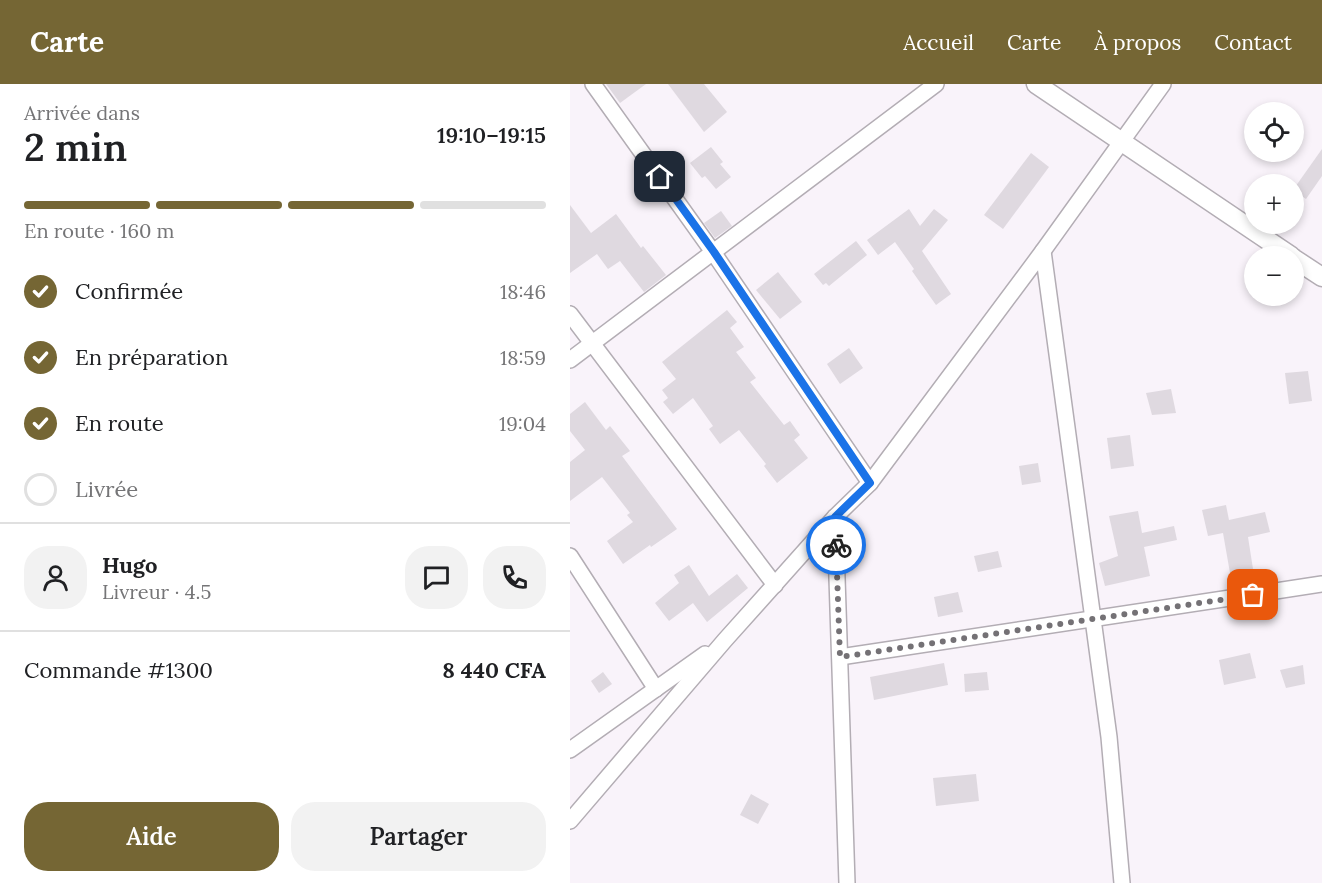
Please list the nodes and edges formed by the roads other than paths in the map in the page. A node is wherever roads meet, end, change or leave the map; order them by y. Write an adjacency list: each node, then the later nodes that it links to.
1 (593, 84): 8 (street)
2 (936, 84): 8 (street)
3 (1036, 84): 5 (street)
4 (1163, 84): 5 (street)
5 (1121, 143): 6 (street); 7 (street)
6 (1276, 246)
7 (1043, 251): 14 (street); 19 (street)
8 (714, 252): 12 (street); 14 (street)
9 (1304, 266): 10 (street)
10 (1322, 280)
11 (570, 314): 12 (street)
12 (592, 343): 13 (street); 18 (street)
13 (570, 360)
14 (870, 483): 15 (street)
15 (835, 517): 18 (street); 21 (street)
16 (570, 556): 22 (street)
17 (1322, 584): 19 (street)
18 (775, 585): 20 (street)
19 (1093, 619): 21 (street); 26 (street)
20 (725, 640): 22 (street); 24 (street)
21 (840, 657): 25 (street)
22 (656, 689): 23 (street)
23 (570, 750)
24 (570, 822)
25 (848, 883)
26 (1122, 883)

